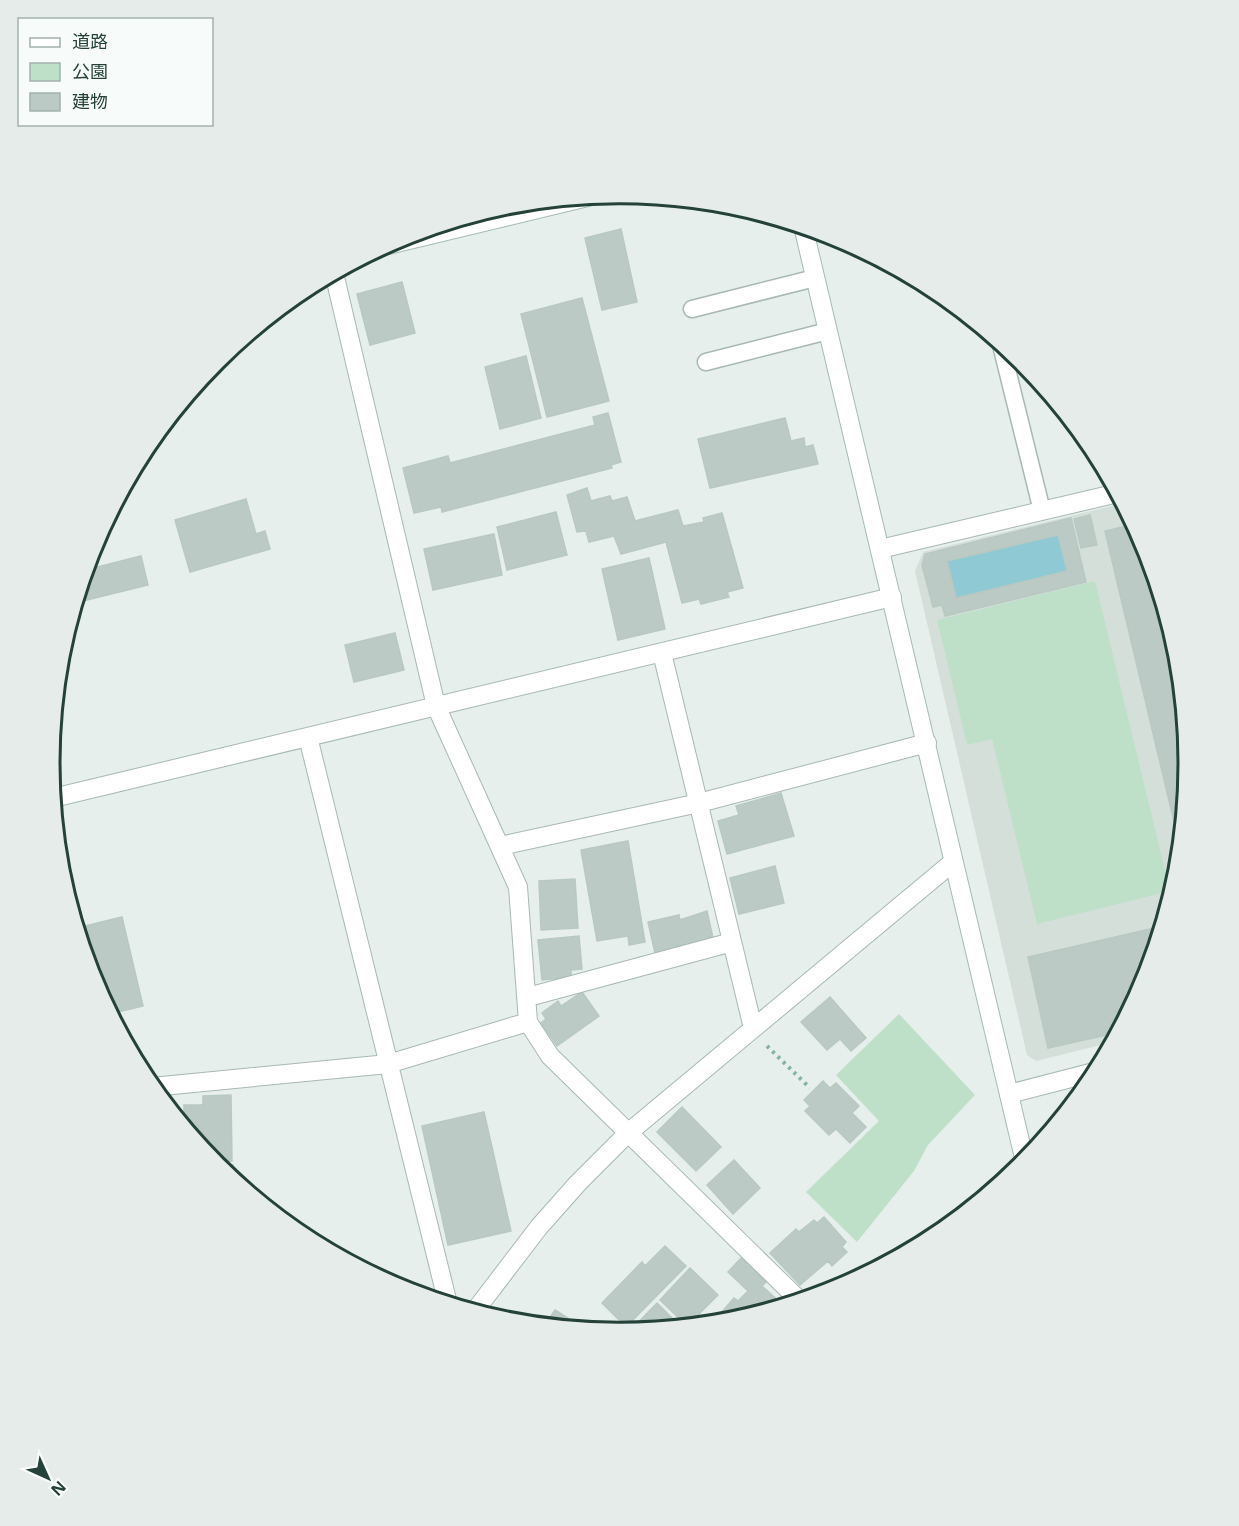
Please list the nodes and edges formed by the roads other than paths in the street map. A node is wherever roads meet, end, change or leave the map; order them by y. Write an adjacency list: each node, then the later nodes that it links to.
1 (533, 210): 2 (street)
2 (450, 230)
3 (805, 235): 4 (street)
4 (815, 278): 6 (lane); 7 (street)
5 (336, 281): 15 (street)
6 (692, 309)
7 (828, 330): 9 (lane); 12 (street)
8 (1004, 357): 11 (lane)
9 (706, 362)
10 (1110, 495): 11 (street)
11 (1042, 511): 12 (street)
12 (880, 549): 13 (street)
13 (892, 597): 14 (street); 17 (street)
14 (662, 653): 15 (street); 19 (street)
15 (436, 706): 16 (street); 20 (street)
16 (308, 737): 18 (street); 26 (street)
17 (927, 743): 19 (street); 21 (street)
18 (61, 796)
19 (699, 802): 20 (street); 22 (street)
20 (500, 846): 23 (street)
21 (953, 862): 25 (street); 29 (street)
22 (732, 942): 23 (street); 25 (street)
23 (528, 997): 24 (street)
24 (528, 1022): 26 (street); 30 (street)
25 (752, 1029): 30 (street)
26 (388, 1064): 28 (street); 32 (street)
27 (1085, 1074): 29 (street)
28 (163, 1086)
29 (1009, 1094): 31 (street)
30 (628, 1133): 33 (street); 34 (street)
31 (1022, 1151)
32 (446, 1295)
33 (793, 1295)
34 (480, 1304)

